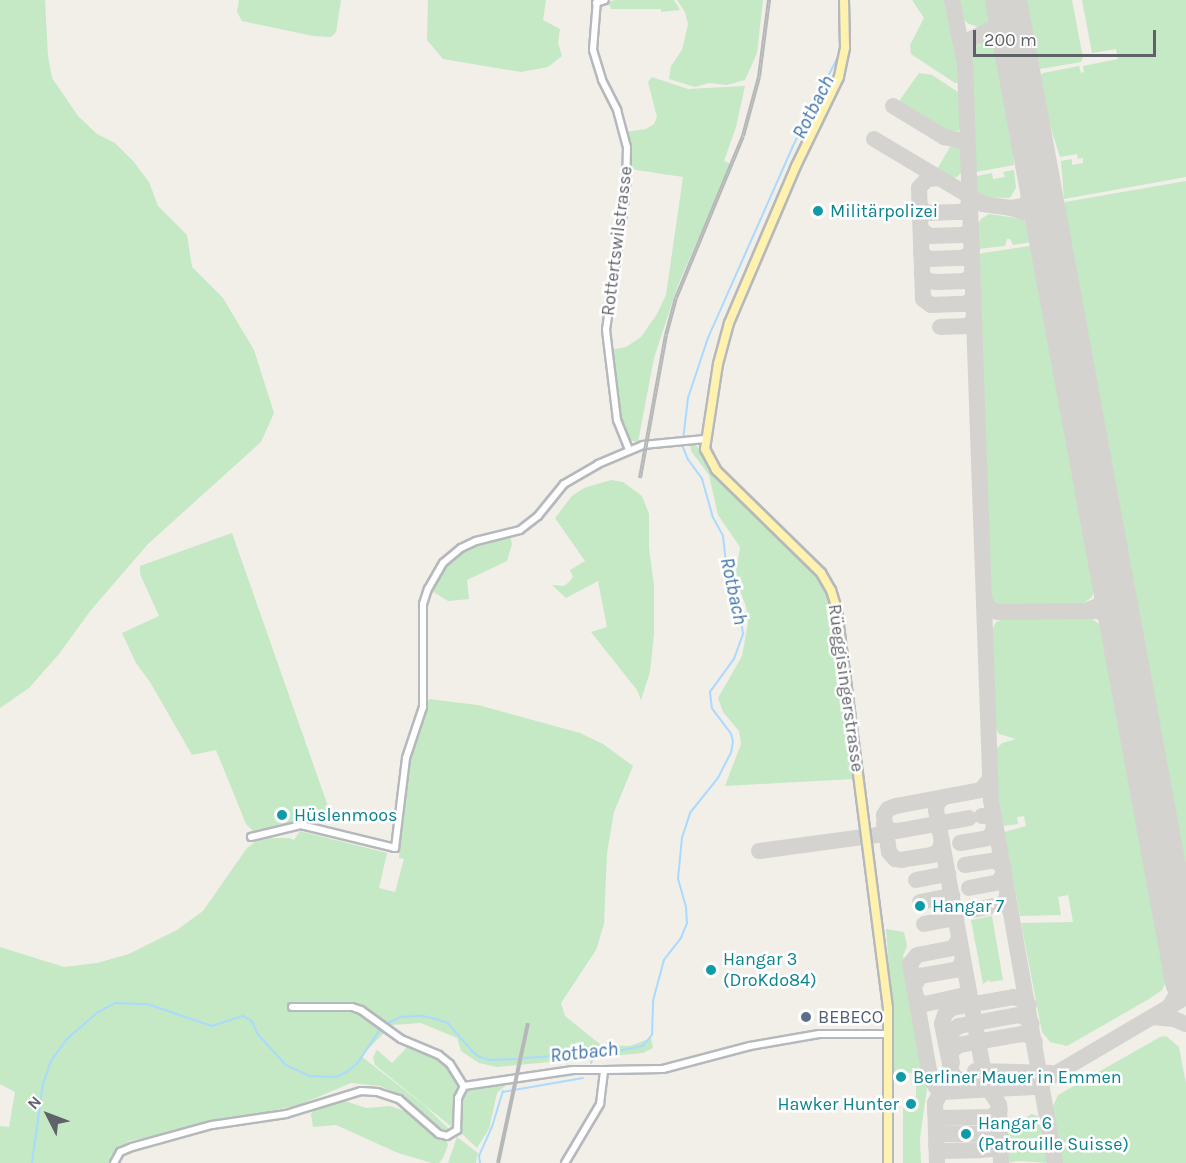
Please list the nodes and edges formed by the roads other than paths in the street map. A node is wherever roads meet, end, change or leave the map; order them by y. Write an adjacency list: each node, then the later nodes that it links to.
1 (606, 0): 3 (street)
2 (844, 0): 4 (main road, Rüeggisingerstrasse)
3 (596, 1): 5 (street, Rottertswilstrasse)
4 (705, 439): 5 (street); 8 (main road, Rüeggisingerstrasse)
5 (629, 449): 6 (street)
6 (251, 837)
7 (292, 1007): 10 (street)
8 (889, 1034): 9 (street); 13 (main road, Rüeggisingerstrasse)
9 (604, 1070): 10 (street); 12 (street)
10 (464, 1086): 11 (street)
11 (114, 1163)
12 (565, 1163)
13 (888, 1163)

